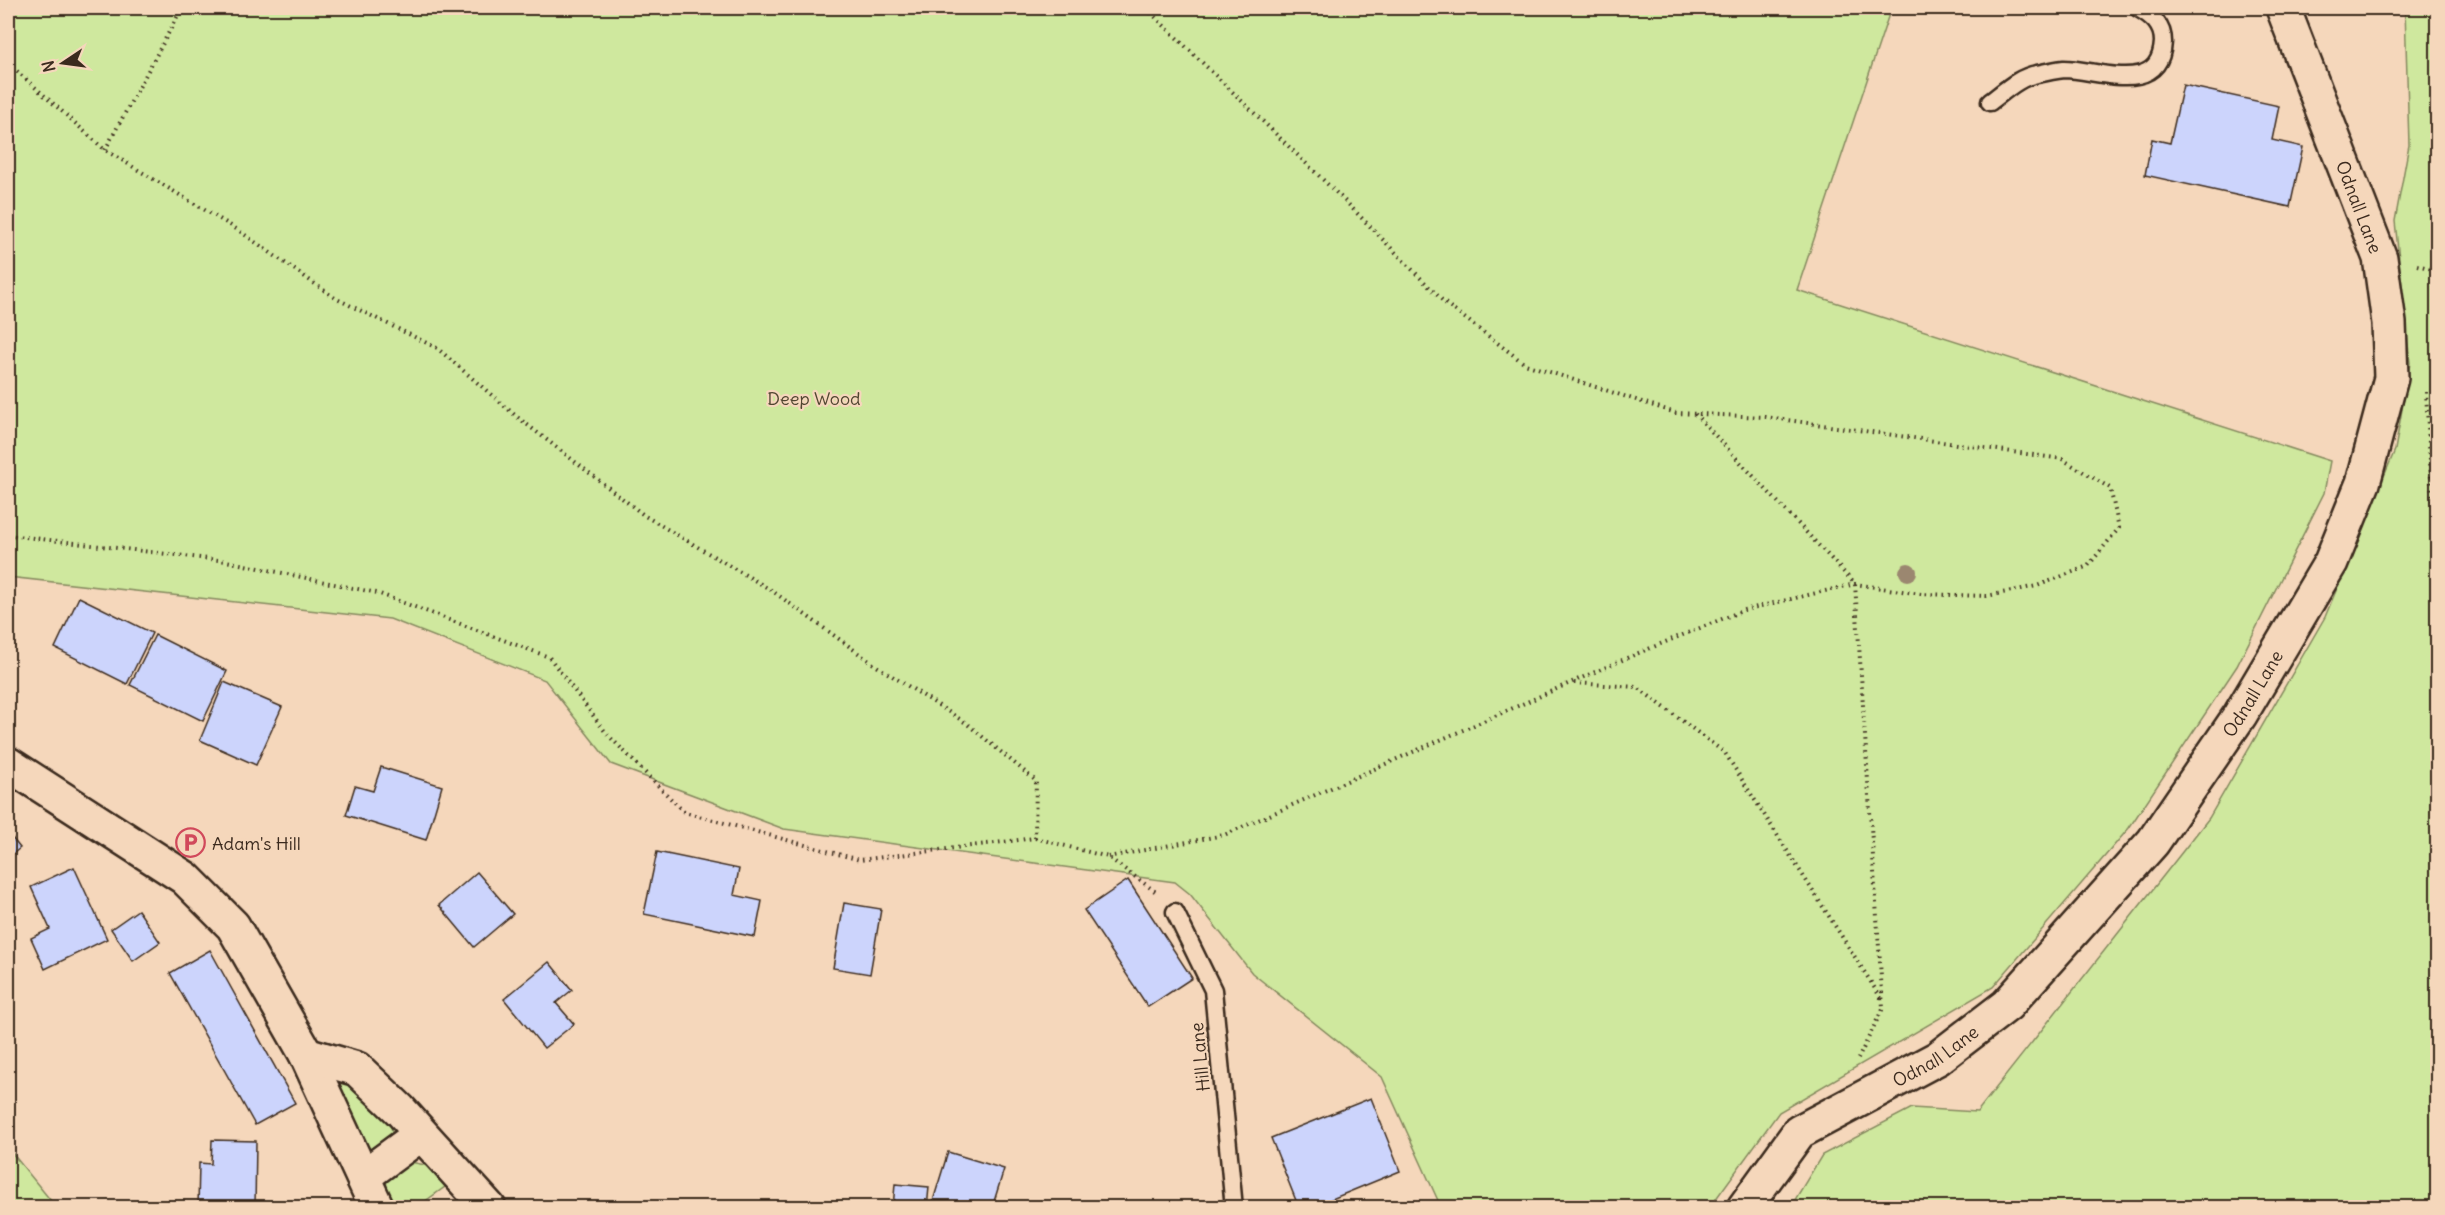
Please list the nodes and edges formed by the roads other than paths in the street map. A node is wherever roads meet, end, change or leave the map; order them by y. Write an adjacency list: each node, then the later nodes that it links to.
1 (2138, 8): 3 (lane)
2 (2283, 8): 12 (street, Odnall Lane)
3 (1990, 102)
4 (8, 764): 6 (street)
5 (1175, 912): 11 (lane, Hill Lane)
6 (306, 1054): 7 (street); 8 (street)
7 (421, 1134): 8 (street); 10 (street)
8 (364, 1176): 9 (street)
9 (377, 1208)
10 (489, 1208)
11 (1234, 1208)
12 (1744, 1208)

